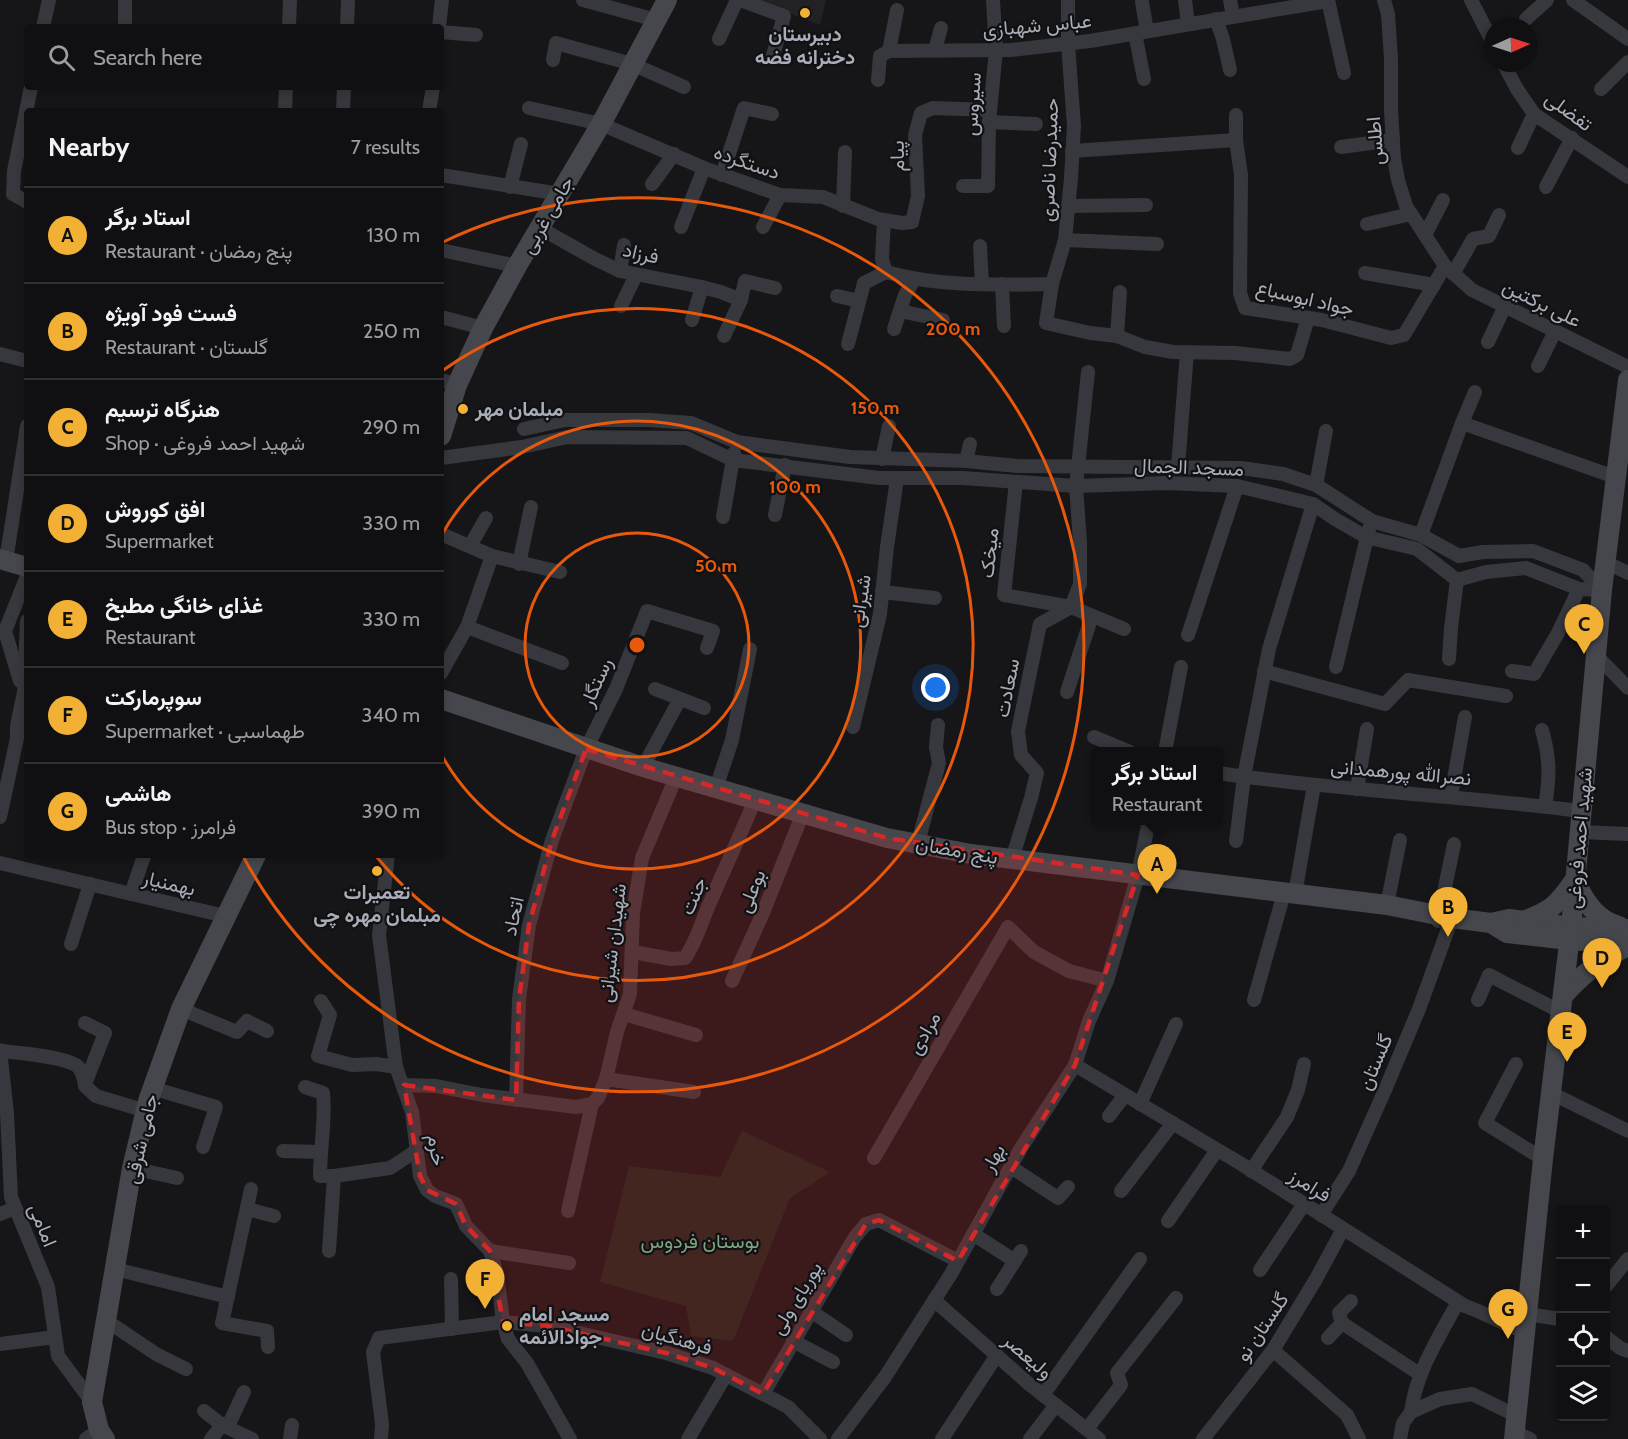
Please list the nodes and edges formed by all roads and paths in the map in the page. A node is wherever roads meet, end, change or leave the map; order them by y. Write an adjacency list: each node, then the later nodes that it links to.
1 (49, 0): 25 (street)
2 (125, 0): 26 (street)
3 (290, 0): 27 (street)
4 (348, 0): 28 (street)
5 (442, 0): 29 (street)
6 (583, 0): 24 (street)
7 (667, 0): 24 (main road, جامی غربی)
8 (740, 0): 36 (street); 42 (street)
9 (993, 0): 40 (street, سیروس)
10 (1068, 0): 38 (street, حمیدرضا ناصری)
11 (1185, 0): 30 (street)
12 (1230, 0): 21 (street)
13 (1328, 0): 19 (street, عباس شهبازی); 48 (street)
14 (1384, 0): 71 (street, اطلس)
15 (1472, 0): 31 (street)
16 (1547, 0): 22 (street)
17 (1573, 0): 37 (street)
18 (1142, 2): 34 (street)
19 (1279, 4): 21 (street, عباس شهبازی)
20 (897, 10): 41 (street)
21 (1233, 16): 23 (street, عباس شهبازی)
22 (1527, 18)
23 (1216, 19): 30 (street, عباس شهبازی); 46 (street)
24 (656, 21): 45 (main road, جامی غربی)
25 (44, 24)
26 (125, 24)
27 (289, 24)
28 (347, 24)
29 (440, 24)
30 (1188, 24): 34 (street, عباس شهبازی)
31 (1484, 25)
32 (941, 28): 39 (street)
33 (444, 32): 35 (street)
34 (1141, 32): 38 (street, عباس شهبازی); 49 (street)
35 (476, 35)
36 (719, 39)
37 (1628, 39)
38 (1068, 44): 40 (street, عباس شهبازی); 75 (street, حمیدرضا ناصری)
39 (935, 50): 40 (street, عباس شهبازی); 41 (street, عباس شهبازی)
40 (996, 50): 65 (street, سیروس)
41 (889, 51): 50 (street)
42 (772, 59)
43 (553, 60): 45 (street)
44 (1628, 62): 52 (street)
45 (632, 64): 51 (street); 67 (main road, جامی غربی)
46 (1230, 70)
47 (1508, 72): 63 (street, تفضلی)
48 (1344, 73)
49 (1144, 79)
50 (878, 80)
51 (684, 87)
52 (1601, 89)
53 (30, 90): 57 (street)
54 (286, 90): 58 (street)
55 (344, 90): 59 (street)
56 (432, 90): 60 (street)
57 (27, 108)
58 (285, 108)
59 (343, 108)
60 (430, 108)
61 (529, 108): 67 (street, دستگرده)
62 (772, 114): 79 (street)
63 (1534, 114): 69 (street, تفضلی); 74 (street)
64 (1236, 115): 70 (street, جواد ابوسباع)
65 (990, 116): 68 (street, پیام); 83 (street, سیروس); 96 (street, پیام)
66 (24, 122): 88 (street)
67 (601, 124): 77 (street, دستگرده); 86 (main road, جامی غربی)
68 (1036, 124)
69 (1572, 138): 81 (street, تفضلی); 85 (street)
70 (1236, 140): 75 (street); 128 (street, جواد ابوسباع)
71 (1393, 140): 73 (street); 93 (street, اطلس)
72 (521, 144): 84 (street)
73 (1341, 147)
74 (1518, 148)
75 (1072, 151): 92 (street, حمیدرضا ناصری)
76 (845, 152): 91 (street)
77 (674, 154): 78 (street, دستگرده); 82 (street)
78 (704, 168): 79 (street, دستگرده); 98 (street)
79 (722, 175): 87 (street, دستگرده)
80 (444, 176): 84 (street)
81 (1628, 177)
82 (652, 184)
83 (963, 186)
84 (510, 187): 86 (street)
85 (1546, 187)
86 (560, 194): 100 (main road, جامی غربی)
87 (780, 195): 91 (street, دستگرده); 99 (street)
88 (24, 200)
89 (1443, 200): 101 (street)
90 (1146, 205): 92 (street)
91 (843, 206): 95 (street, دستگرده)
92 (1068, 206): 102 (street, حمیدرضا ناصری)
93 (1411, 214): 97 (street); 101 (street, اطلس)
94 (1499, 215): 108 (street, جواد ابوسباع)
95 (884, 220): 96 (street, دستگرده); 110 (street)
96 (902, 223)
97 (1366, 224)
98 (681, 227)
99 (763, 227)
100 (540, 228): 107 (main road, جامی غربی); 109 (street, فرزاد)
101 (1425, 235): 108 (street, اطلس)
102 (1065, 240): 103 (street); 115 (street, حمیدرضا ناصری)
103 (1157, 244)
104 (624, 245): 109 (street)
105 (980, 246): 114 (street)
106 (444, 251): 107 (street)
107 (517, 266): 132 (main road, جامی غربی)
108 (1449, 270): 117 (street, جواد ابوسباع); 125 (street, علی برکتین)
109 (621, 271): 112 (street, فرزاد)
110 (886, 272): 113 (street); 123 (street)
111 (1365, 273): 117 (street)
112 (636, 275): 118 (street, فرزاد); 124 (street)
113 (914, 280): 114 (street); 126 (street)
114 (982, 284): 116 (street)
115 (1052, 284): 116 (street); 136 (street, حمیدرضا ناصری)
116 (1002, 285): 131 (street)
117 (1434, 285): 128 (street, جواد ابوسباع)
118 (702, 287): 122 (street, فرزاد); 129 (street)
119 (775, 288): 122 (street)
120 (1120, 292): 136 (street)
121 (837, 297): 123 (street)
122 (741, 300): 135 (street)
123 (859, 302): 138 (street)
124 (621, 306)
125 (1505, 306): 134 (street, علی برکتین); 137 (street)
126 (900, 311): 130 (street); 133 (street)
127 (444, 318): 132 (street)
128 (1308, 318): 139 (street)
129 (692, 320)
130 (943, 320)
131 (1004, 326)
132 (483, 328): 145 (main road, جامی غربی)
133 (894, 329)
134 (1555, 331): 142 (street); 143 (street, علی برکتین)
135 (724, 336)
136 (1116, 336): 139 (street)
137 (1488, 342)
138 (848, 344)
139 (1187, 352): 161 (street, مسجد الجمال)
140 (0, 354): 141 (street)
141 (24, 360)
142 (1538, 366)
143 (1628, 367)
144 (1088, 372): 160 (street)
145 (449, 382): 148 (main road, جامی غربی)
146 (1628, 386): 163 (main road, شهید احمد فروغی)
147 (1475, 392): 149 (street)
148 (444, 416)
149 (1462, 423): 163 (street); 176 (street)
150 (889, 426): 157 (street)
151 (524, 429): 153 (street, مسجد الجمال)
152 (1326, 430): 164 (street)
153 (736, 442): 157 (street, مسجد الجمال); 159 (street)
154 (24, 443): 180 (street)
155 (970, 444): 158 (street)
156 (444, 458): 159 (street, مسجد الجمال)
157 (882, 459): 158 (street, مسجد الجمال)
158 (966, 461): 160 (street, مسجد الجمال)
159 (732, 466): 162 (street, مسجد الجمال); 172 (street)
160 (1078, 467): 161 (street, مسجد الجمال); 168 (street)
161 (1178, 467): 164 (street, مسجد الجمال)
162 (784, 473): 166 (street, مسجد الجمال); 171 (street)
163 (1615, 477): 181 (main road, شهید احمد فروغی)
164 (1316, 485): 174 (street, مسجد الجمال)
165 (1237, 486): 168 (street, مسجد الجمال); 169 (street, مسجد الجمال); 198 (street)
166 (895, 487): 167 (street, مسجد الجمال); 190 (street, شیرانی)
167 (1014, 493): 168 (street, مسجد الجمال); 192 (street, میخک)
168 (1076, 493): 192 (street)
169 (1313, 504): 177 (street, مسجد الجمال); 207 (street)
170 (531, 507): 182 (street)
171 (775, 515)
172 (723, 517)
173 (486, 518): 178 (street)
174 (1372, 521): 176 (street, مسجد الجمال); 177 (street)
175 (444, 535): 178 (street)
176 (1421, 536): 188 (street, مسجد الجمال)
177 (1366, 537): 186 (street, مسجد الجمال); 205 (street)
178 (470, 546): 179 (street)
179 (492, 556): 182 (street); 194 (street)
180 (3, 560): 183 (main road)
181 (1605, 562): 185 (street); 188 (main road, شهید احمد فروغی)
182 (519, 564): 184 (street)
183 (24, 566)
184 (561, 572)
185 (1628, 573)
186 (1457, 580): 187 (street); 202 (street)
187 (1579, 589): 188 (street); 208 (street)
188 (1602, 590): 201 (main road, شهید احمد فروغی)
189 (24, 591): 196 (street)
190 (882, 592): 191 (street); 219 (street, شیرانی)
191 (935, 598)
192 (1071, 607): 193 (street); 250 (street, سعادت)
193 (1092, 616): 195 (street); 212 (street)
194 (467, 627): 203 (street); 206 (street)
195 (1124, 629)
196 (3, 631): 197 (street); 211 (street)
197 (24, 633)
198 (1188, 635)
199 (707, 648): 226 (street, رستگار)
200 (750, 649): 232 (street)
201 (1596, 655): 209 (street); 237 (main road, شهید احمد فروغی)
202 (1449, 658)
203 (562, 663)
204 (1181, 666): 225 (street)
205 (1336, 667)
206 (444, 669)
207 (1264, 671): 213 (street); 230 (street)
208 (1512, 672)
209 (1628, 688)
210 (655, 689): 214 (street)
211 (24, 692): 220 (street)
212 (1067, 693)
213 (1506, 696)
214 (680, 699): 216 (street); 227 (street)
215 (444, 700): 226 (main road, پنج رمضان)
216 (704, 708)
217 (1465, 717): 234 (street)
218 (938, 725): 245 (street)
219 (853, 727)
220 (22, 728): 239 (street)
221 (1367, 729): 233 (street)
222 (1542, 730): 236 (street)
223 (1094, 737): 224 (street)
224 (1118, 747)
225 (1166, 747)
226 (586, 749): 227 (main road, پنج رمضان); 291 (street, اتحاد)
227 (643, 767): 229 (main road, پنج رمضان)
228 (1223, 774): 230 (street, نصرالله پورهمدانی)
229 (676, 777): 232 (main road, پنج رمضان); 265 (street, شهیدان شیرانی)
230 (1244, 777): 231 (street, نصرالله پورهمدانی); 244 (street)
231 (1314, 785): 233 (street, نصرالله پورهمدانی); 255 (street)
232 (716, 788): 235 (main road, پنج رمضان)
233 (1357, 789): 234 (street, نصرالله پورهمدانی)
234 (1451, 796): 236 (street, نصرالله پورهمدانی)
235 (755, 800): 238 (main road, پنج رمضان); 265 (street, جنت)
236 (1545, 806): 237 (street, نصرالله پورهمدانی)
237 (1580, 811): 241 (main road, شهید احمد فروغی)
238 (803, 813): 245 (main road, پنج رمضان); 266 (street, بوعلی)
239 (0, 817)
240 (1148, 825): 252 (street, بهار)
241 (1579, 832): 242 (street); 253 (main road, شهید احمد فروغی)
242 (1628, 834)
243 (1400, 840): 257 (street)
244 (1236, 841)
245 (918, 843): 250 (main road, پنج رمضان)
246 (1454, 844): 259 (street, گلستان)
247 (143, 858): 256 (street)
248 (254, 858): 258 (main road, جامی شرقی)
249 (388, 858): 282 (street, خرم)
250 (1012, 859): 252 (main road, پنج رمضان)
251 (0, 862): 254 (street, بهمنیار)
252 (1138, 875): 255 (main road, پنج رمضان); 267 (street, بهار)
253 (1575, 879): 260 (main road); 262 (main road, شهید احمد فروغی); 263 (main road)
254 (90, 884): 256 (street, بهمنیار); 264 (street)
255 (1290, 893): 257 (main road, پنج رمضان); 268 (street)
256 (132, 894): 258 (street, بهمنیار)
257 (1387, 905): 259 (main road, پنج رمضان)
258 (225, 916): 272 (main road, جامی شرقی)
259 (1443, 919): 261 (main road, پنج رمضان); 319 (street, گلستان)
260 (1522, 921): 261 (main road, پنج رمضان); 262 (main road, پنج رمضان)
261 (1491, 923): 262 (main road, پنج رمضان)
262 (1570, 934): 263 (main road); 271 (main road, شهید احمد فروغی)
263 (1628, 937): 271 (main road)
264 (71, 944)
265 (633, 952): 273 (street, شهیدان شیرانی)
266 (732, 981)
267 (1107, 981): 281 (street, بهار); 303 (street, مرادی)
268 (1254, 1000)
269 (1478, 1000): 271 (street)
270 (321, 1001): 282 (street)
271 (1562, 1004): 289 (main road, شهید احمد فروغی)
272 (181, 1009): 276 (street); 286 (main road, جامی شرقی)
273 (624, 1014): 277 (street); 283 (street, شهیدان شیرانی)
274 (85, 1023): 285 (street)
275 (1176, 1024): 293 (street)
276 (267, 1031)
277 (696, 1035)
278 (1, 1051): 285 (street); 306 (street, امامی)
279 (1304, 1064): 308 (street)
280 (1516, 1064): 304 (street)
281 (1075, 1065): 290 (street, فرامرز); 305 (street, بهار)
282 (396, 1067): 284 (street, خرم)
283 (606, 1079): 288 (street); 292 (street, شهیدان شیرانی)
284 (404, 1085): 291 (street); 301 (street, خرم)
285 (85, 1086): 294 (street)
286 (152, 1088): 294 (main road, جامی شرقی); 298 (street)
287 (305, 1088): 302 (street)
288 (694, 1092)
289 (1551, 1093): 297 (street); 304 (main road, شهید احمد فروغی)
290 (1125, 1095): 293 (street, فرامرز); 295 (street)
291 (516, 1100): 292 (street)
292 (592, 1104): 317 (street, شهیدان شیرانی)
293 (1140, 1104): 296 (street, فرامرز)
294 (146, 1110): 307 (main road, جامی شرقی)
295 (1109, 1116)
296 (1173, 1123): 299 (street, فرامرز); 313 (street)
297 (1628, 1131)
298 (203, 1148)
299 (1217, 1150): 308 (street, فرامرز); 321 (street)
300 (283, 1151): 302 (street)
301 (416, 1151): 309 (street); 325 (street, خرم)
302 (320, 1152): 309 (street)
303 (874, 1158)
304 (1543, 1159): 345 (main road, شهید احمد فروغی)
305 (1011, 1167): 311 (street); 323 (street, بهار)
306 (5, 1168): 315 (street, امامی)
307 (132, 1168): 310 (street); 330 (main road, جامی شرقی)
308 (1251, 1170): 314 (street, فرامرز)
309 (334, 1176): 324 (street)
310 (177, 1178)
311 (1068, 1187)
312 (251, 1190): 316 (street)
313 (1120, 1191)
314 (1304, 1204): 319 (street, فرامرز); 331 (street)
315 (15, 1208): 318 (street); 348 (street, امامی)
316 (247, 1209): 320 (street); 335 (street)
317 (568, 1211)
318 (0, 1214)
319 (1321, 1215): 322 (street, فرامرز)
320 (274, 1216)
321 (1168, 1221)
322 (1343, 1229): 339 (street, فرامرز); 354 (street, گلستان نو)
323 (973, 1234): 328 (street, بهار); 334 (street)
324 (329, 1251)
325 (490, 1251): 329 (street); 343 (street, خرم)
326 (1628, 1258): 333 (street)
327 (1140, 1259): 363 (street)
328 (958, 1262): 337 (street, بهار); 340 (street, پوریای ولی)
329 (569, 1263)
330 (115, 1269): 335 (street); 342 (main road, جامی شرقی)
331 (1260, 1270)
332 (451, 1279): 346 (street)
333 (1610, 1280)
334 (997, 1289)
335 (228, 1297): 353 (street)
336 (1176, 1298): 369 (street)
337 (934, 1300): 356 (street, ولیعصر); 378 (street, بهار)
338 (1351, 1300): 344 (street)
339 (1458, 1302): 345 (street, فرامرز); 360 (street)
340 (811, 1311): 347 (street); 350 (street, پوریای ولی)
341 (1556, 1319): 345 (street, فرامرز)
342 (107, 1321): 358 (street); 364 (main road, جامی شرقی)
343 (503, 1322): 346 (street, فرهنگیان); 359 (street, فرهنگیان); 372 (street, خرم)
344 (1342, 1323): 349 (street); 360 (street)
345 (1526, 1323): 370 (main road, شهید احمد فروغی)
346 (452, 1329): 376 (street, فرهنگیان)
347 (846, 1335)
348 (55, 1337): 352 (street); 364 (street, امامی)
349 (1328, 1338)
350 (793, 1341): 357 (street); 362 (street, پوریای ولی)
351 (1610, 1341): 355 (street)
352 (0, 1344)
353 (268, 1347)
354 (1272, 1350): 382 (street, گلستان نو); 383 (street)
355 (1628, 1351)
356 (997, 1355): 363 (street, ولیعصر); 379 (street)
357 (833, 1362)
358 (186, 1369)
359 (726, 1375): 362 (street, فرهنگیان); 377 (street)
360 (1421, 1375): 367 (street)
361 (244, 1392): 368 (street)
362 (763, 1394): 373 (street, فرهنگیان)
363 (1043, 1395): 365 (street, ولیعصر)
364 (92, 1402): 371 (main road, جامی شرقی)
365 (1056, 1405): 369 (street, ولیعصر); 380 (street)
366 (204, 1412): 368 (street)
367 (1411, 1412): 370 (street); 384 (street)
368 (222, 1425): 374 (street); 375 (street)
369 (1087, 1429): 381 (street, ولیعصر)
370 (1519, 1431)
371 (97, 1436)
372 (568, 1437)
373 (818, 1438)
374 (211, 1439)
375 (252, 1439)
376 (381, 1439)
377 (688, 1439)
378 (838, 1439)
379 (942, 1439)
380 (1030, 1439)
381 (1100, 1439)
382 (1203, 1439)
383 (1359, 1439)
384 (1400, 1439)

